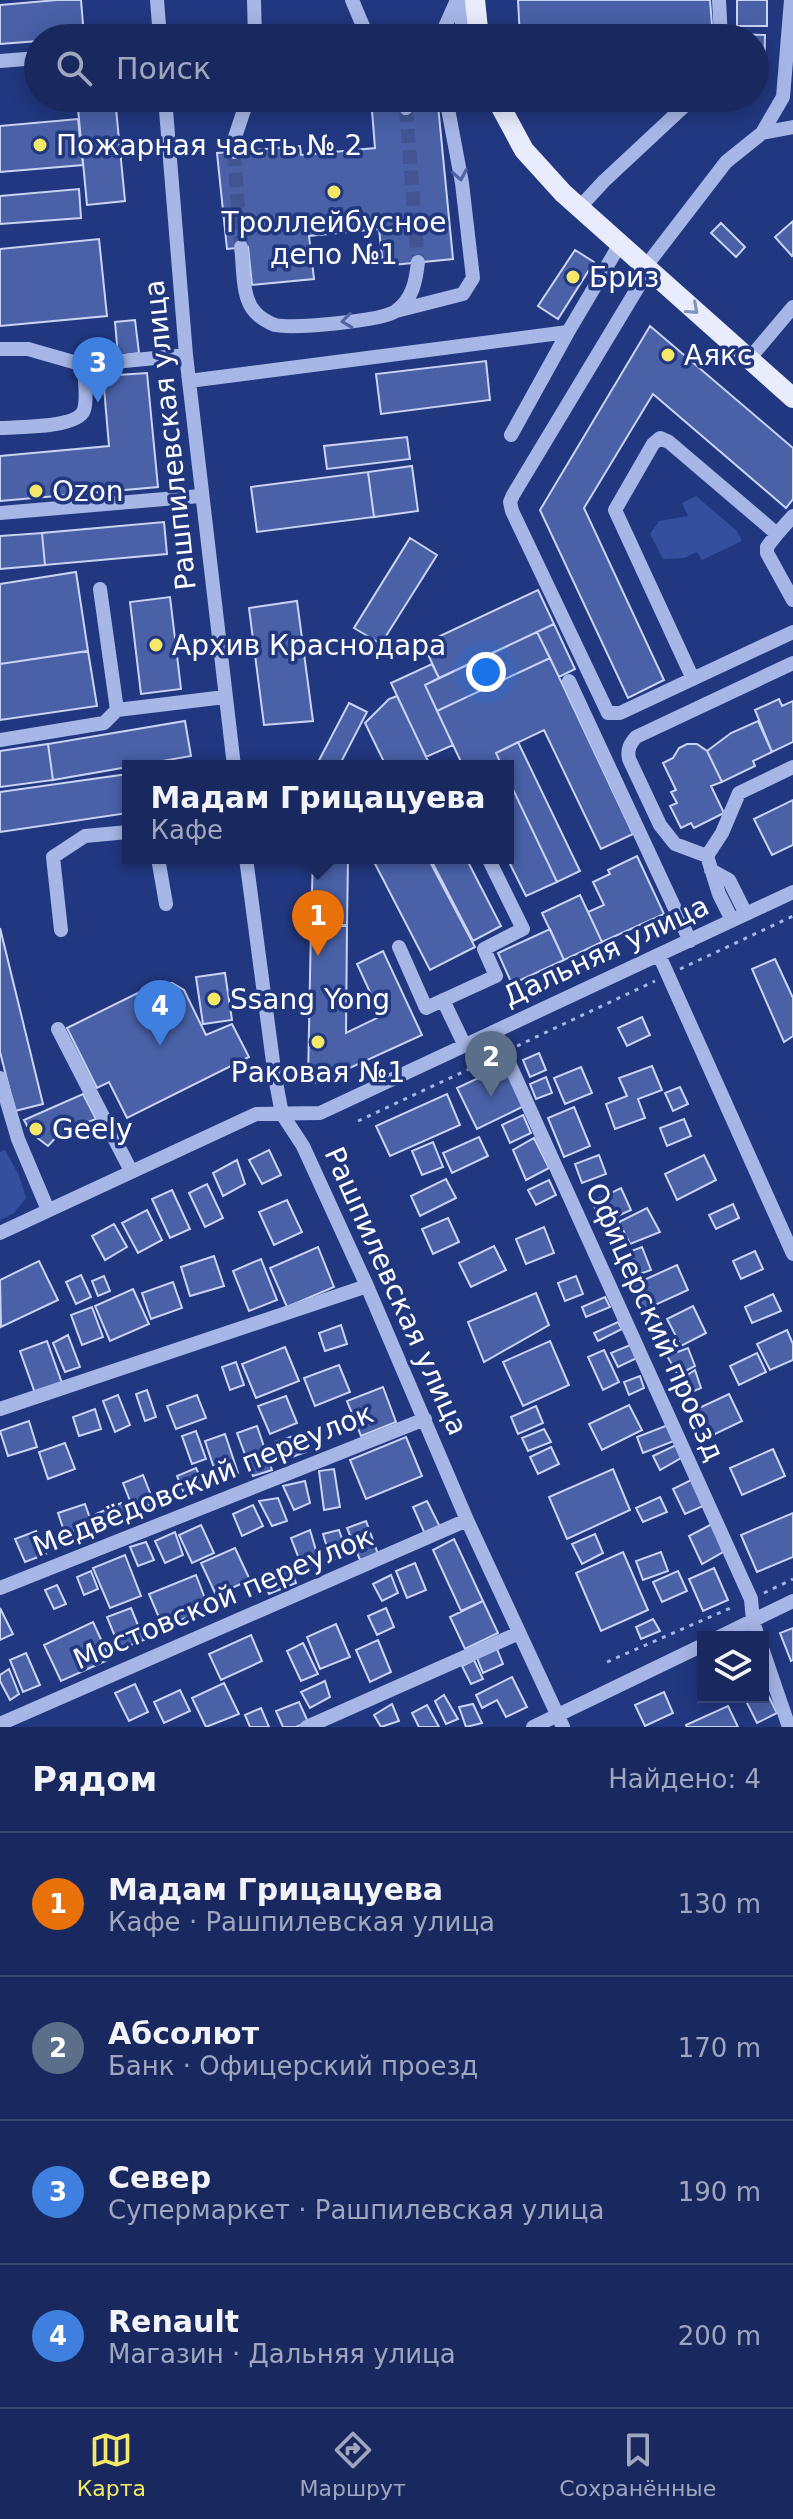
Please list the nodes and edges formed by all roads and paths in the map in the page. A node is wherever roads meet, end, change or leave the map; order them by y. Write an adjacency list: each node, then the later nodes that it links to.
1 (157, 0): 8 (street)
2 (254, 0): 9 (street)
3 (352, 0): 10 (street)
4 (458, 0): 11 (street); 12 (street)
5 (475, 0): 13 (main road)
6 (719, 0): 14 (street)
7 (791, 0): 23 (street)
8 (159, 24)
9 (255, 24)
10 (362, 24)
11 (447, 24)
12 (462, 24)
13 (478, 24)
14 (720, 24)
15 (24, 59): 16 (street)
16 (0, 61)
17 (166, 112): 34 (street, Рашпилевская улица)
18 (243, 112): 24 (street)
19 (449, 112): 31 (street, one-way to 31)
20 (503, 112): 25 (main road)
21 (678, 112): 25 (street)
22 (793, 127): 23 (street)
23 (762, 133): 29 (street)
24 (234, 152)
25 (579, 208): 26 (main road)
26 (620, 244): 29 (main road); 32 (street)
27 (241, 247): 31 (street, one-way to 27)
28 (418, 262): 31 (street)
29 (648, 268): 35 (main road, one-way to 35); 49 (street)
30 (793, 307): 35 (street)
31 (396, 311)
32 (568, 332): 37 (street); 40 (street)
33 (0, 349): 36 (street)
34 (186, 355): 36 (street); 37 (street, Рашпилевская улица)
35 (749, 359): 38 (main road)
36 (84, 365): 39 (street)
37 (189, 381): 41 (street, Рашпилевская улица)
38 (793, 398)
39 (0, 428)
40 (511, 435)
41 (200, 496): 42 (street); 51 (street, Рашпилевская улица)
42 (0, 513)
43 (793, 516): 44 (street)
44 (777, 534): 46 (street); 49 (street)
45 (100, 589): 52 (street)
46 (793, 600)
47 (793, 632): 49 (street)
48 (793, 663): 57 (street)
49 (693, 679)
50 (569, 681): 66 (street)
51 (225, 697): 52 (street); 54 (street, Рашпилевская улица)
52 (117, 710): 53 (street)
53 (0, 740)
54 (233, 760)
55 (793, 767): 57 (street)
56 (122, 833): 65 (street)
57 (709, 863): 64 (street); 64 (street)
58 (159, 864): 62 (street)
59 (247, 864): 76 (street, Рашпилевская улица)
60 (491, 864): 70 (street)
61 (793, 892): 64 (street, Дальняя улица)
62 (166, 904)
63 (793, 916): 69 (path)
64 (739, 917): 66 (street, Дальняя улица)
65 (61, 930)
66 (690, 941): 68 (street, Дальняя улица)
67 (399, 947): 70 (street)
68 (659, 955): 69 (street); 72 (street, Дальняя улица)
69 (667, 976): 74 (path); 81 (street)
70 (443, 1000): 73 (street)
71 (58, 1029): 78 (street)
72 (495, 1032): 73 (street, Дальняя улица); 74 (street, Офицерский проезд)
73 (465, 1046): 76 (street, Дальняя улица)
74 (505, 1052): 77 (path); 88 (street, Офицерский проезд)
75 (0, 1078): 79 (street)
76 (282, 1114): 78 (street, Дальняя улица); 82 (street, Рашпилевская улица)
77 (358, 1121)
78 (131, 1171): 79 (street, Дальняя улица)
79 (48, 1210): 80 (street, Дальняя улица)
80 (0, 1233)
81 (793, 1254)
82 (367, 1286): 83 (street); 84 (street, Рашпилевская улица)
83 (0, 1409)
84 (425, 1419): 85 (street, Рашпилевская улица); 87 (street, Медвёдовский переулок)
85 (467, 1520): 93 (street, Рашпилевская улица); 98 (street, Мостовской переулок)
86 (793, 1579): 88 (path)
87 (0, 1588)
88 (751, 1599): 90 (street, Офицерский проезд); 95 (path)
89 (793, 1601): 90 (street)
90 (753, 1621): 91 (street); 92 (street, Офицерский проезд)
91 (732, 1631)
92 (756, 1631)
93 (519, 1633): 97 (street, Рашпилевская улица); 99 (street)
94 (697, 1648): 97 (street)
95 (607, 1662)
96 (769, 1669): 101 (street)
97 (560, 1721): 100 (street)
98 (0, 1724)
99 (307, 1727)
100 (533, 1727)
101 (789, 1727)

